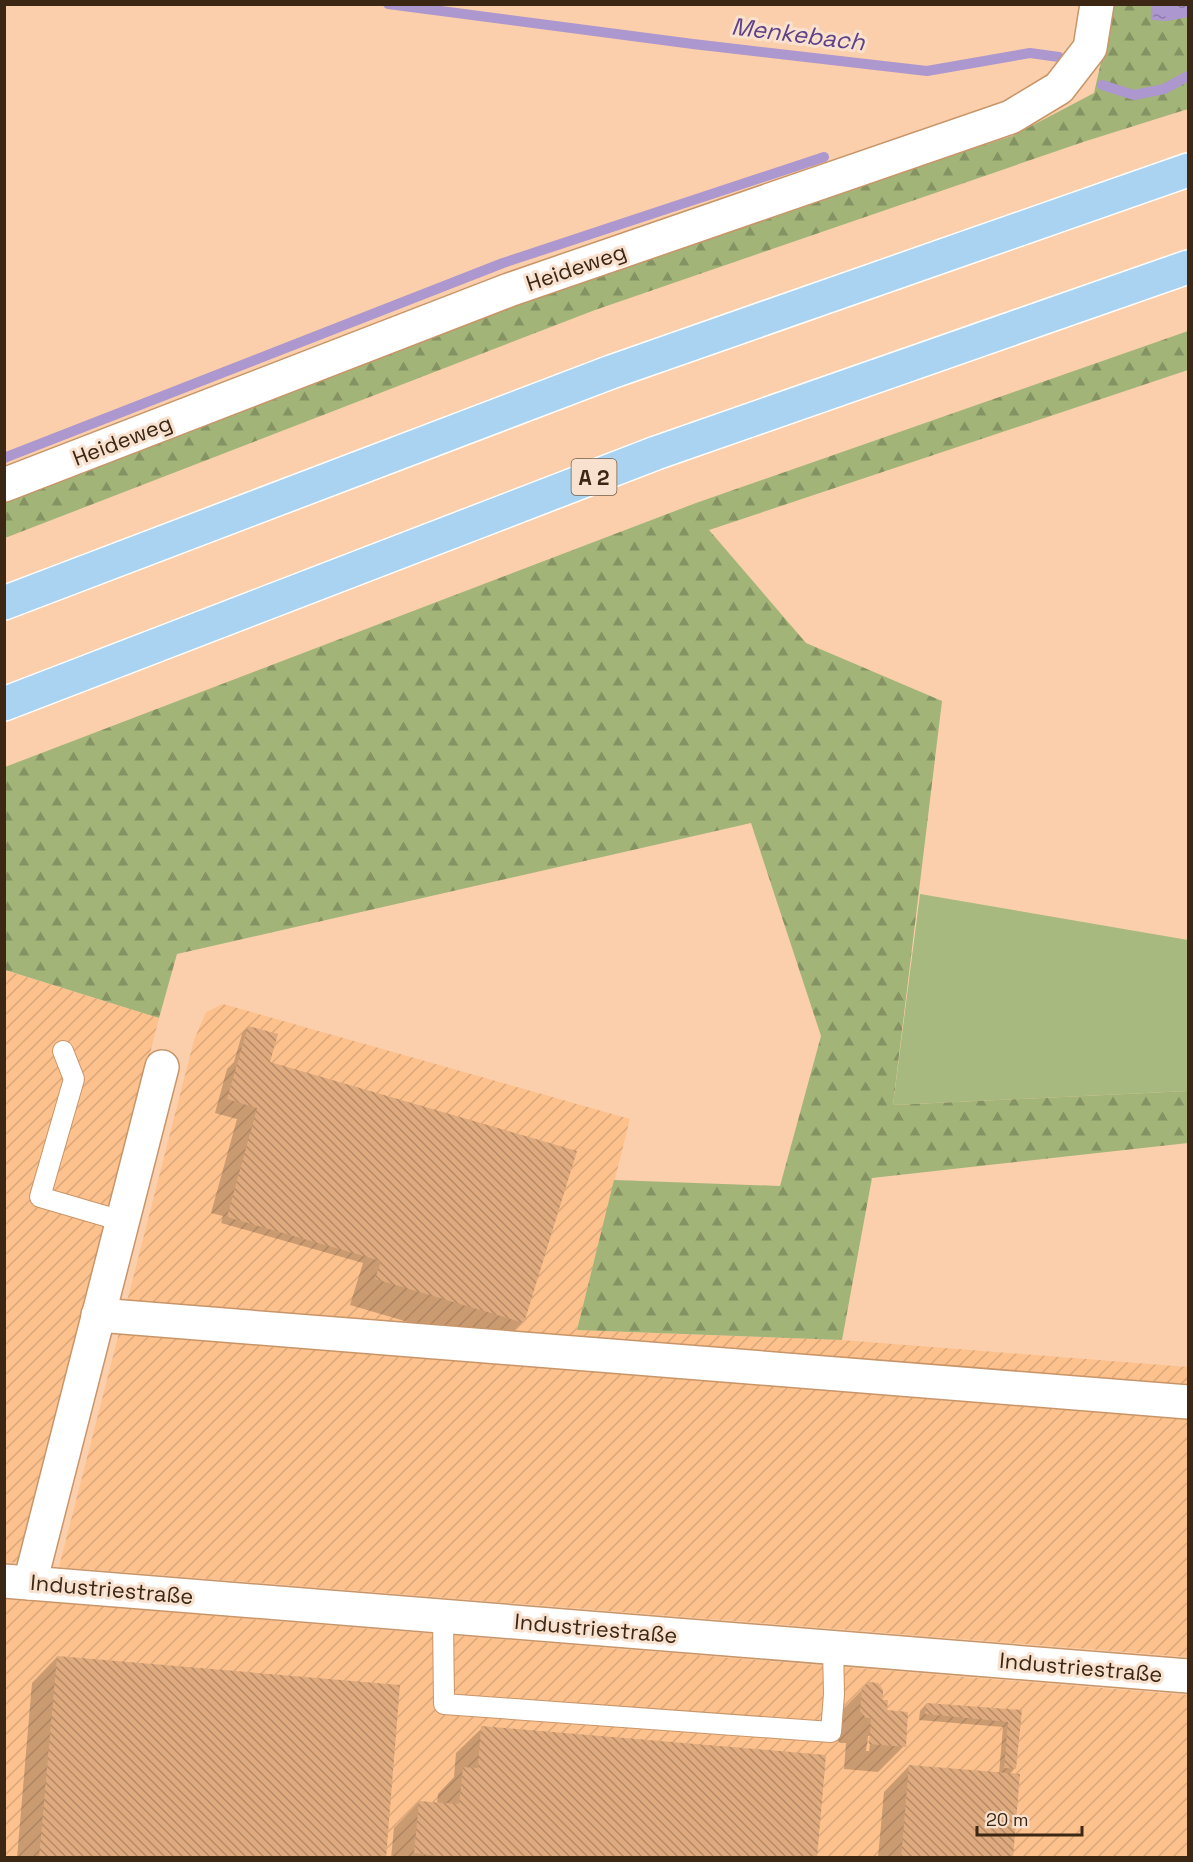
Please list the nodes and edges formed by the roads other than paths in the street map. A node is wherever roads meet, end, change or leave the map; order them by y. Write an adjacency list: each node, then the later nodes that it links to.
1 (1097, 4): 4 (street, Heideweg)
2 (1188, 170): 5 (highway)
3 (1188, 267): 6 (highway, A 2)
4 (4, 485)
5 (4, 603)
6 (4, 704)
7 (63, 1051): 9 (lane)
8 (162, 1067): 9 (street)
9 (122, 1221): 10 (street)
10 (98, 1315): 11 (street); 12 (street)
11 (1188, 1402)
12 (17, 1582): 13 (street, Industriestraße)
13 (443, 1616): 14 (street, Industriestraße); 14 (lane)
14 (833, 1647): 15 (street, Industriestraße)
15 (1188, 1676)

